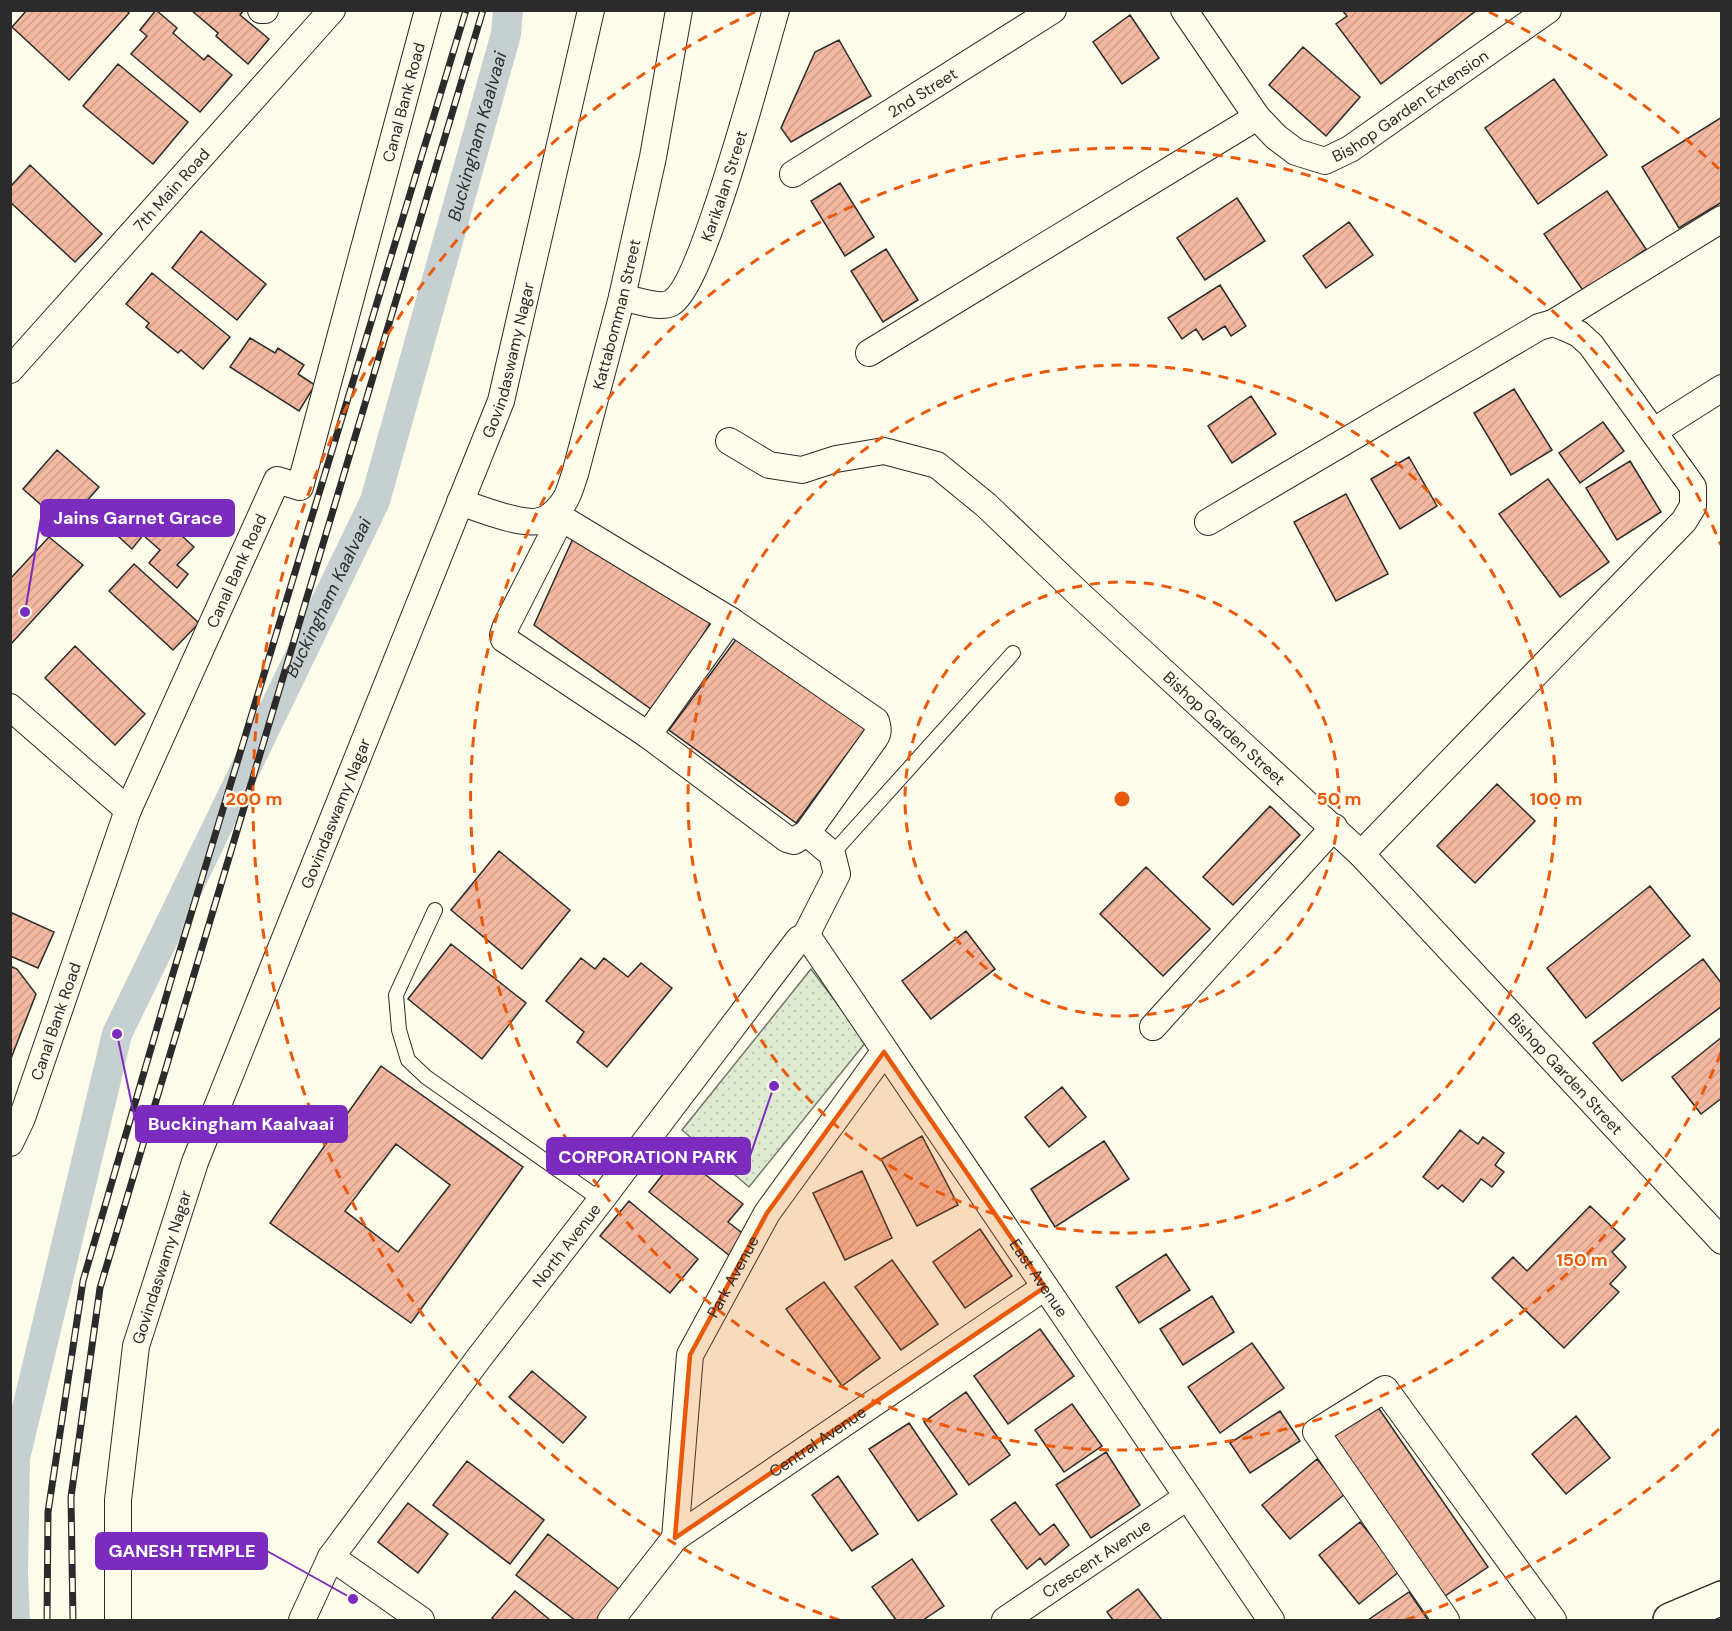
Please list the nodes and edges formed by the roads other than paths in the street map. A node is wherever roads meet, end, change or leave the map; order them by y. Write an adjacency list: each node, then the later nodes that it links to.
1 (428, 10): 25 (street, Canal Bank Road)
2 (591, 10): 19 (street, Govindaswamy Nagar)
3 (679, 10): 12 (street, Kattabomman Street)
4 (776, 10): 12 (street, Karikalan Street)
5 (1053, 10): 10 (street, 2nd Street)
6 (1184, 10): 9 (street, Bishop Garden Extension)
7 (1548, 10): 9 (street, Bishop Garden Extension)
8 (321, 14): 15 (street, 7th Main Road)
9 (1257, 117): 14 (street)
10 (793, 174)
11 (1722, 219): 13 (street)
12 (622, 297): 19 (street, Kattabomman Street)
13 (1553, 323): 17 (street); 20 (street)
14 (869, 353)
15 (10, 370)
16 (1722, 388): 17 (street)
17 (1654, 431): 29 (street)
18 (729, 441): 26 (street, Bishop Garden Street)
19 (460, 502): 42 (street, Govindaswamy Nagar)
20 (1208, 522)
21 (730, 620): 24 (street); 24 (street); 27 (street)
22 (1013, 653): 28 (lane)
23 (10, 707): 25 (street)
24 (648, 735): 27 (street)
25 (128, 810): 34 (street, Canal Bank Road)
26 (1334, 827): 29 (street, Bishop Garden Street); 32 (street)
27 (807, 833): 28 (street)
28 (832, 854): 31 (street, North Avenue)
29 (1361, 854): 36 (street, Bishop Garden Street)
30 (435, 910): 35 (lane)
31 (805, 937): 33 (street, East Avenue); 35 (street, North Avenue)
32 (1153, 1027)
33 (884, 1052): 37 (street, East Avenue); 39 (street, Park Avenue)
34 (10, 1143)
35 (601, 1200): 40 (street, North Avenue)
36 (1722, 1241)
37 (1045, 1287): 38 (street, East Avenue); 39 (street, Central Avenue)
38 (1187, 1497): 46 (street, Crescent Avenue); 47 (street, East Avenue)
39 (675, 1538): 45 (street, Central Avenue)
40 (331, 1557): 43 (street, North Avenue); 44 (street)
41 (1722, 1598): 50 (street)
42 (118, 1620)
43 (302, 1620)
44 (418, 1620)
45 (611, 1620)
46 (1005, 1620)
47 (1271, 1620)
48 (1446, 1620): 49 (street)
49 (1553, 1620)
50 (1670, 1620)

